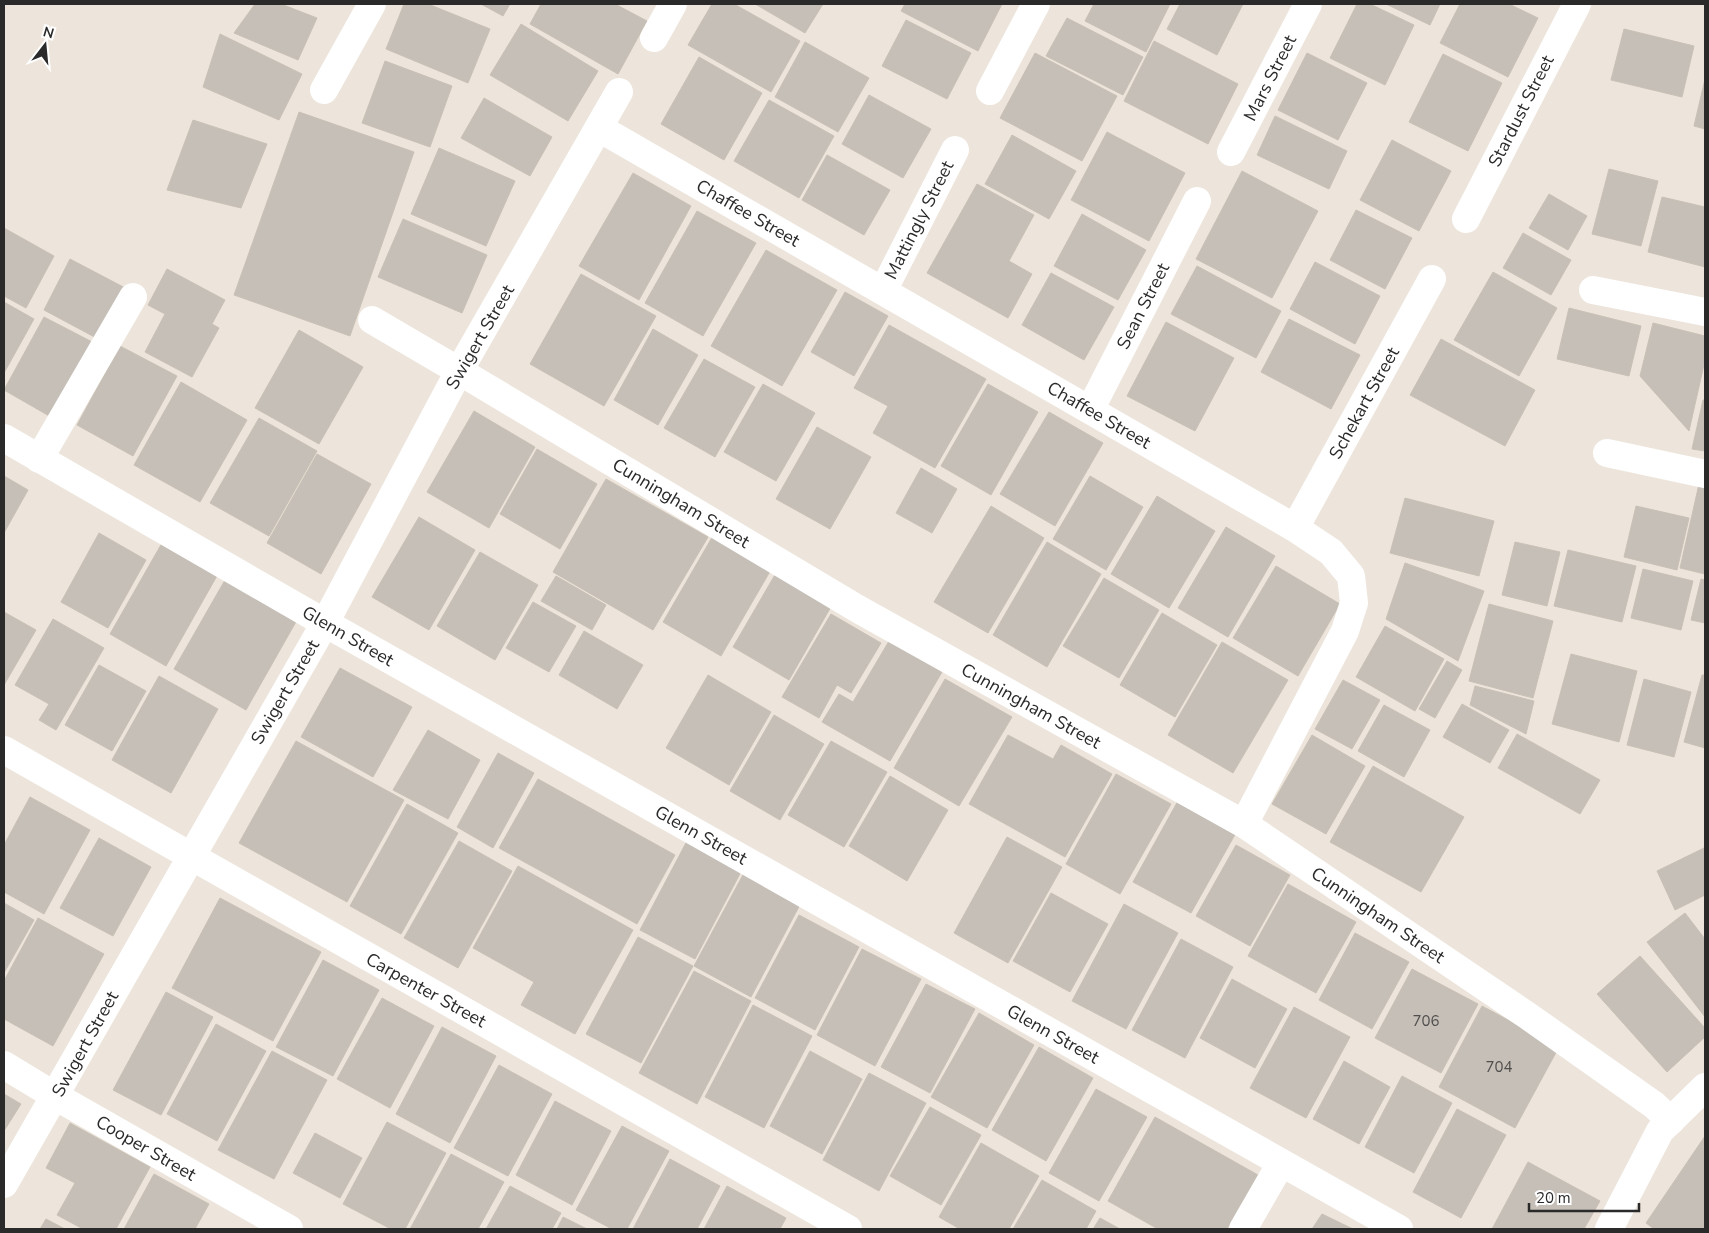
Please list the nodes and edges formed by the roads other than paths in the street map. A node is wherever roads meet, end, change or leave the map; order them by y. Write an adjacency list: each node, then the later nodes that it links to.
1 (372, 4): 7 (street)
2 (674, 4): 6 (street)
3 (1036, 4): 8 (street)
4 (1308, 4): 12 (street, Mars Street)
5 (1577, 4): 14 (street, Stardust Street)
6 (654, 38)
7 (324, 90)
8 (990, 91)
9 (619, 92): 10 (street, Swigert Street)
10 (599, 128): 17 (street, Chaffee Street); 21 (street, Swigert Street)
11 (955, 150): 17 (street, Mattingly Street)
12 (1231, 152)
13 (1197, 201): 22 (street, Sean Street)
14 (1466, 219)
15 (1432, 279): 27 (street, Schekart Street)
16 (1593, 290): 19 (street)
17 (883, 291): 22 (street, Chaffee Street)
18 (133, 297): 25 (street)
19 (1705, 312)
20 (372, 320): 21 (street, Cunningham Street)
21 (459, 371): 28 (street, Swigert Street); 30 (street, Cunningham Street)
22 (1090, 410): 27 (street, Chaffee Street)
23 (4, 438): 25 (street, Glenn Street)
24 (1607, 453): 26 (street)
25 (39, 459): 28 (street, Glenn Street)
26 (1705, 474)
27 (1295, 528): 30 (street, Chaffee Street)
28 (325, 623): 31 (street, Swigert Street); 36 (street, Glenn Street)
29 (4, 750): 31 (street, Carpenter Street)
30 (1244, 824): 35 (street, Cunningham Street)
31 (190, 857): 34 (street, Swigert Street); 39 (street, Carpenter Street)
32 (4, 1065): 34 (street, Cooper Street)
33 (1705, 1087): 35 (street)
34 (55, 1096): 37 (street, Swigert Street); 38 (street, Cooper Street)
35 (1671, 1121): 42 (street)
36 (1281, 1163): 40 (street); 41 (street, Glenn Street)
37 (4, 1184)
38 (289, 1229)
39 (848, 1229)
40 (1243, 1229)
41 (1399, 1229)
42 (1609, 1229)

